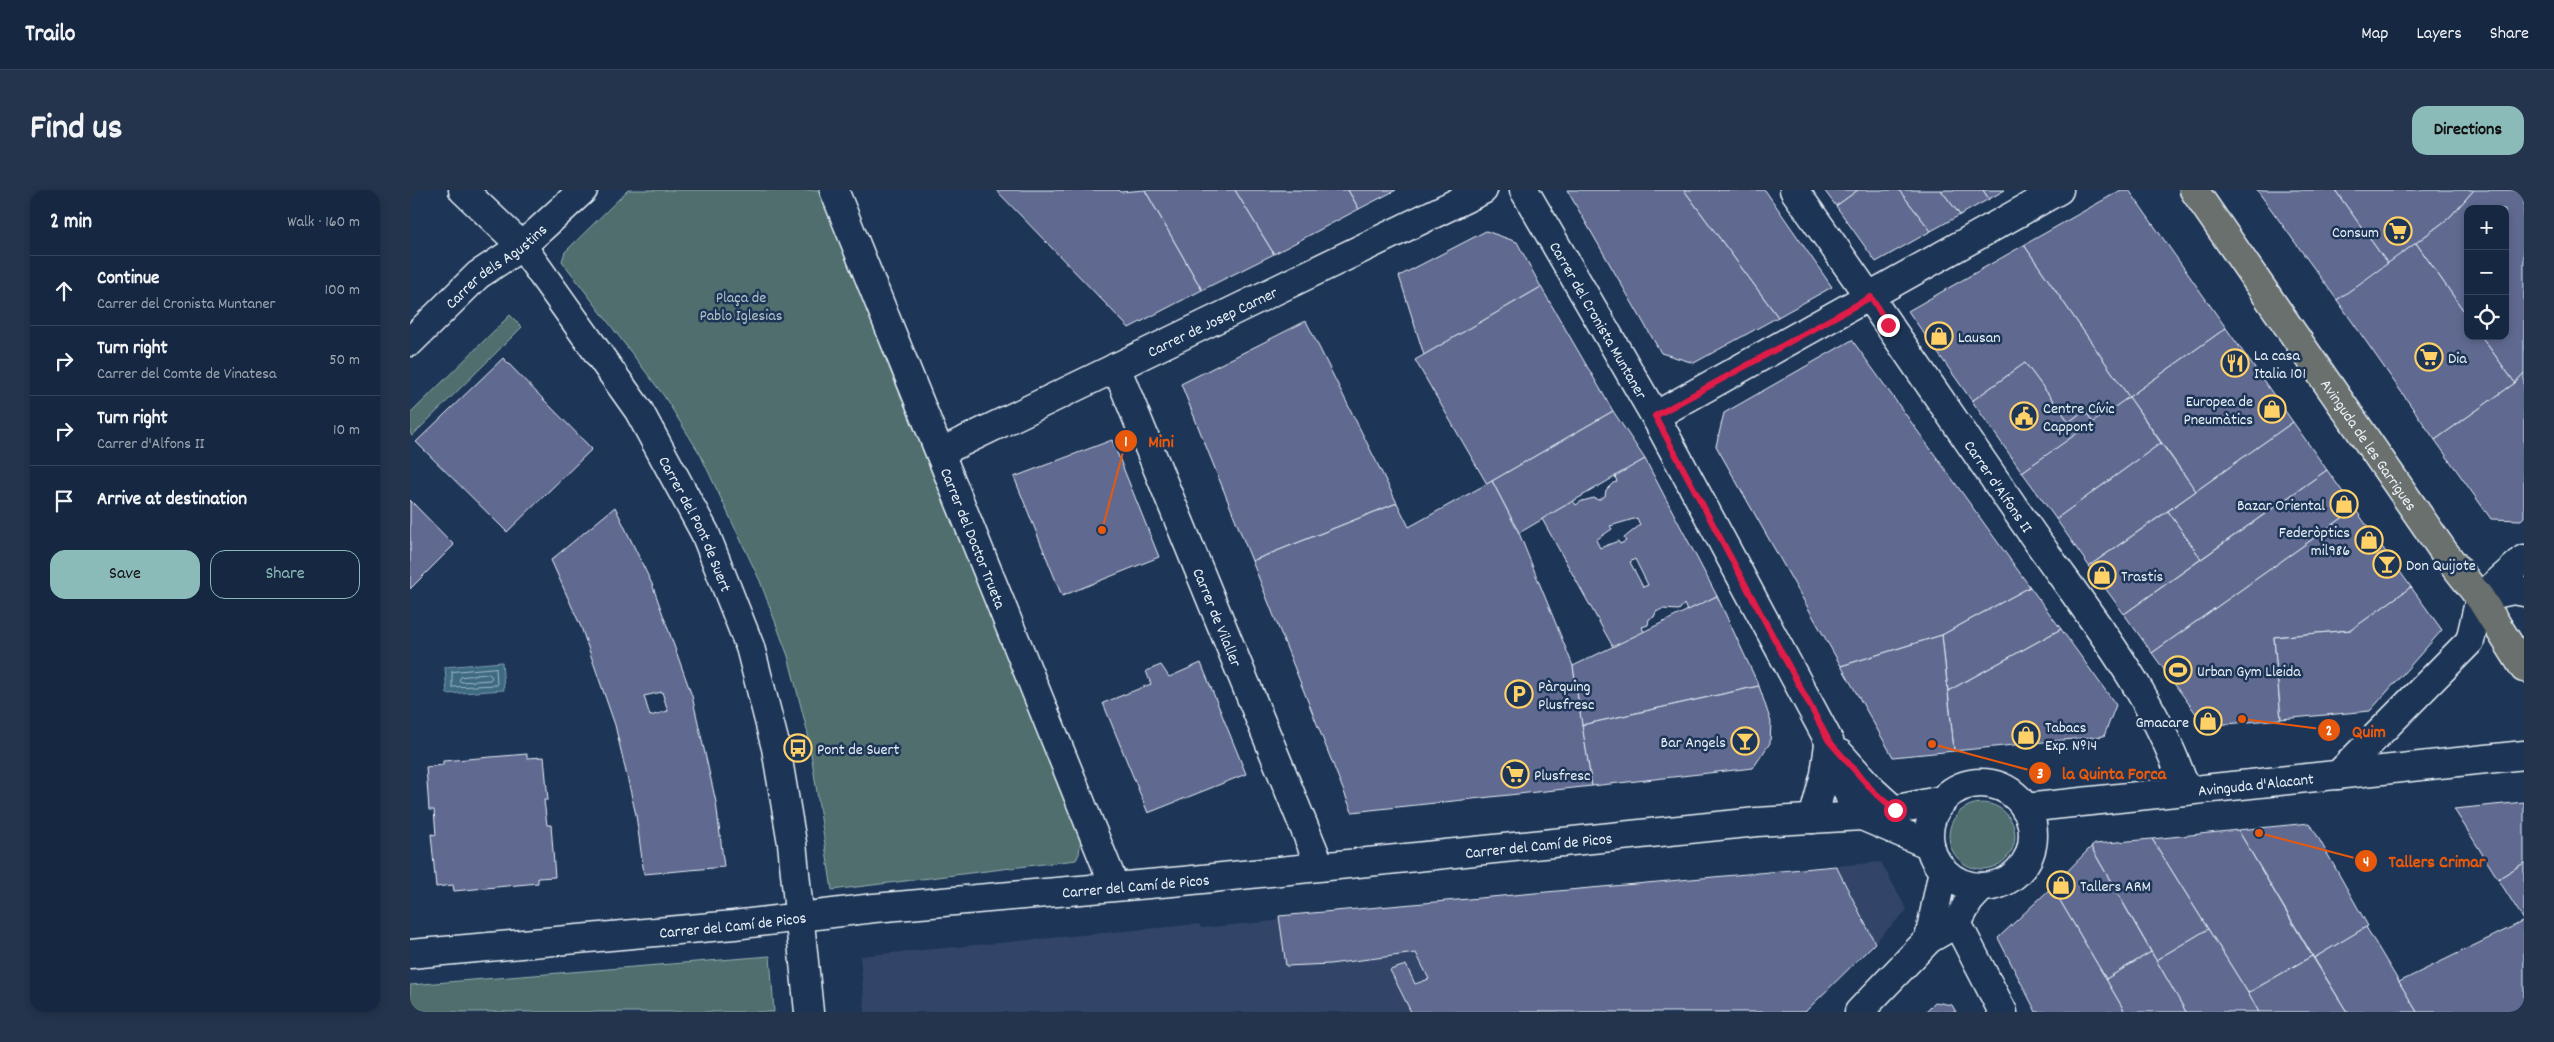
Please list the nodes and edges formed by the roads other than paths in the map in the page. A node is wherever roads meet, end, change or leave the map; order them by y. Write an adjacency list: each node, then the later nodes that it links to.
1 (463, 190): 9 (street, Carrer del Pont de Suert)
2 (583, 190): 9 (street, Carrer dels Agustins)
3 (834, 190): 14 (street, Carrer del Doctor Trueta)
4 (1483, 190): 12 (street, Carrer de Josep Carner)
5 (1524, 190): 13 (street, Carrer del Cronista Muntaner)
6 (1794, 190): 10 (street, Carrer d'Alfons II)
7 (2060, 190): 10 (street)
8 (2194, 190): 17 (main road, Avinguda de les Garrigues)
9 (522, 246): 11 (street, Carrer dels Agustins); 33 (street, Carrer del Pont de Suert)
10 (1871, 297): 13 (street); 22 (street, Carrer d'Alfons II)
11 (410, 342)
12 (1116, 368): 14 (street, Carrer de Josep Carner); 29 (street, Carrer de Vilaller)
13 (1655, 416): 19 (street, Carrer del Cronista Muntaner)
14 (941, 452): 31 (street, Carrer del Doctor Trueta)
15 (2524, 559): 17 (street)
16 (2524, 592): 17 (street)
17 (2480, 598): 18 (main road, Avinguda de les Garrigues); 21 (street, Avinguda d'Alacant)
18 (2524, 668)
19 (1829, 741): 25 (street, Carrer del Cronista Muntaner); 26 (street, Carrer del Cronista Muntaner); 27 (street)
20 (2524, 754): 21 (street, Avinguda d'Alacant)
21 (2338, 775): 22 (street, Avinguda d'Alacant)
22 (2186, 791): 24 (street, Avinguda d'Alacant)
23 (1943, 800): 24 (street); 25 (street, Carrer del Camí de Picos); 28 (street)
24 (2025, 808): 32 (street)
25 (1895, 810): 26 (street, Carrer del Camí de Picos)
26 (1862, 816): 27 (street, Carrer del Camí de Picos); 28 (street, Carrer del Camí de Picos)
27 (1813, 819): 29 (street, Carrer del Camí de Picos)
28 (1930, 845): 30 (street)
29 (1320, 866): 31 (street, Carrer del Camí de Picos)
30 (1942, 870): 32 (street); 35 (street)
31 (1114, 885): 33 (street, Carrer del Camí de Picos)
32 (1982, 887): 34 (street)
33 (801, 918): 36 (street, Carrer del Camí de Picos); 37 (street, Carrer del Pont de Suert)
34 (1957, 923): 35 (street); 39 (street)
35 (1929, 939): 38 (street)
36 (410, 954)
37 (810, 1012)
38 (1859, 1012)
39 (2002, 1012)

